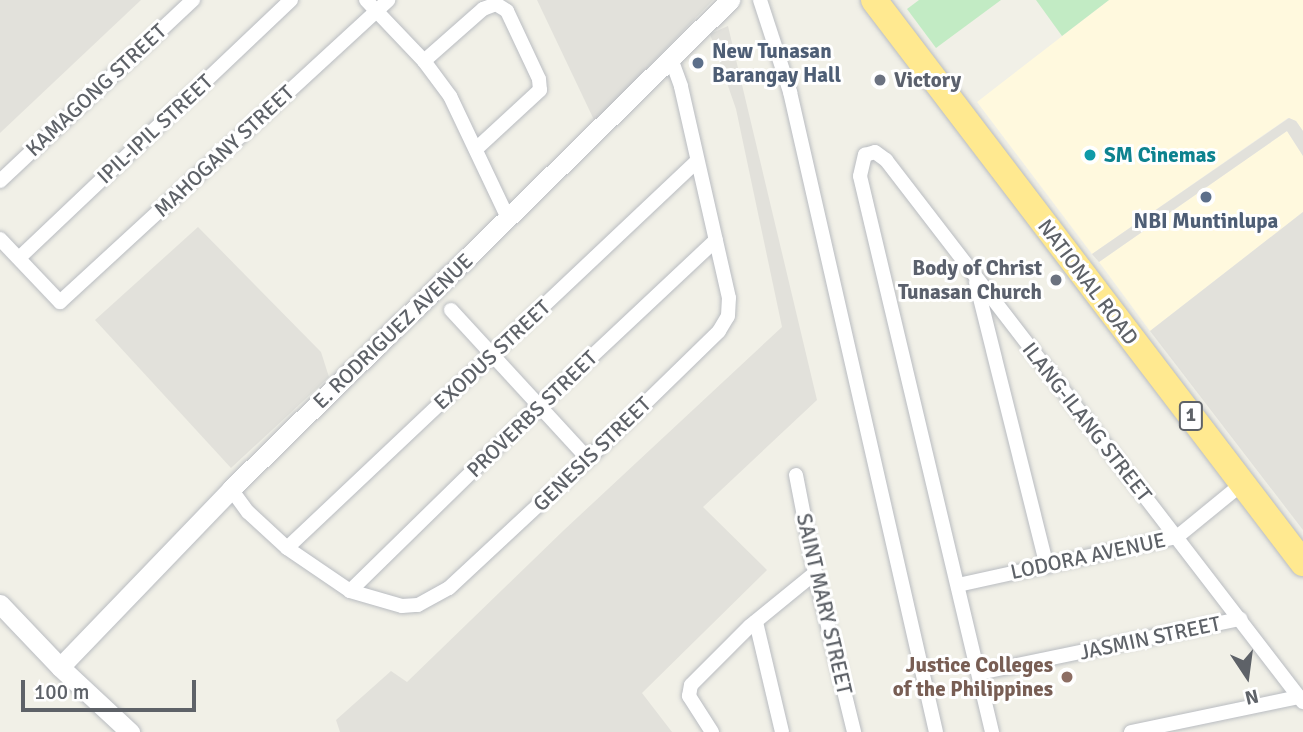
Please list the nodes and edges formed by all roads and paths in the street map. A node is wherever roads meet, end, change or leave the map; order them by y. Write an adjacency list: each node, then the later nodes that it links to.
1 (193, 0): 12 (street, KAMAGONG STREET)
2 (291, 0): 16 (street, IPIL-IPIL STREET)
3 (388, 0): 7 (street, MAHOGANY STREET)
4 (730, 0): 8 (street, E. RODRIGUEZ AVENUE)
5 (761, 0): 44 (street)
6 (874, 0): 25 (highway, NATIONAL ROAD / 1)
7 (371, 5): 9 (street); 16 (street, MAHOGANY STREET)
8 (671, 58): 11 (street, GENESIS STREET); 13 (street, E. RODRIGUEZ AVENUE)
9 (424, 61): 10 (street); 10 (street)
10 (476, 149): 13 (street)
11 (696, 161): 15 (street, GENESIS STREET); 21 (street, EXODUS STREET)
12 (0, 181)
13 (509, 218): 26 (street, E. RODRIGUEZ AVENUE)
14 (0, 239): 16 (street)
15 (716, 240): 22 (street, PROVERBS STREET); 23 (street, GENESIS STREET)
16 (19, 258)
17 (974, 274): 19 (street, ILANG-ILANG STREET); 20 (street); 32 (street, ILANG-ILANG STREET)
18 (451, 310): 21 (street)
19 (1009, 322): 20 (street); 27 (street, ILANG-ILANG STREET)
20 (989, 331): 30 (street)
21 (493, 355): 22 (street); 28 (street, EXODUS STREET)
22 (540, 405): 23 (street); 33 (street, PROVERBS STREET)
23 (588, 459): 33 (street, GENESIS STREET)
24 (796, 475): 31 (street, SAINT MARY STREET)
25 (1243, 483): 27 (street, LODORA AVENUE); 29 (highway, NATIONAL ROAD / 1)
26 (231, 489): 28 (street, GENESIS STREET); 37 (street, E. RODRIGUEZ AVENUE)
27 (1177, 537): 30 (street, LODORA AVENUE); 35 (street, ILANG-ILANG STREET)
28 (287, 548): 33 (street, GENESIS STREET)
29 (1303, 563)
30 (1047, 566): 32 (street, LODORA AVENUE)
31 (815, 573): 36 (street); 43 (street, SAINT MARY STREET)
32 (958, 585): 38 (street)
33 (350, 591)
34 (0, 604): 37 (street)
35 (1240, 619): 38 (street, JASMIN STREET); 39 (street, ILANG-ILANG STREET)
36 (756, 622): 41 (street); 42 (street)
37 (60, 667): 40 (street)
38 (979, 673): 45 (street)
39 (1301, 699): 46 (street)
40 (130, 732)
41 (712, 732)
42 (782, 732)
43 (853, 732)
44 (936, 732)
45 (992, 732)
46 (1131, 732)

